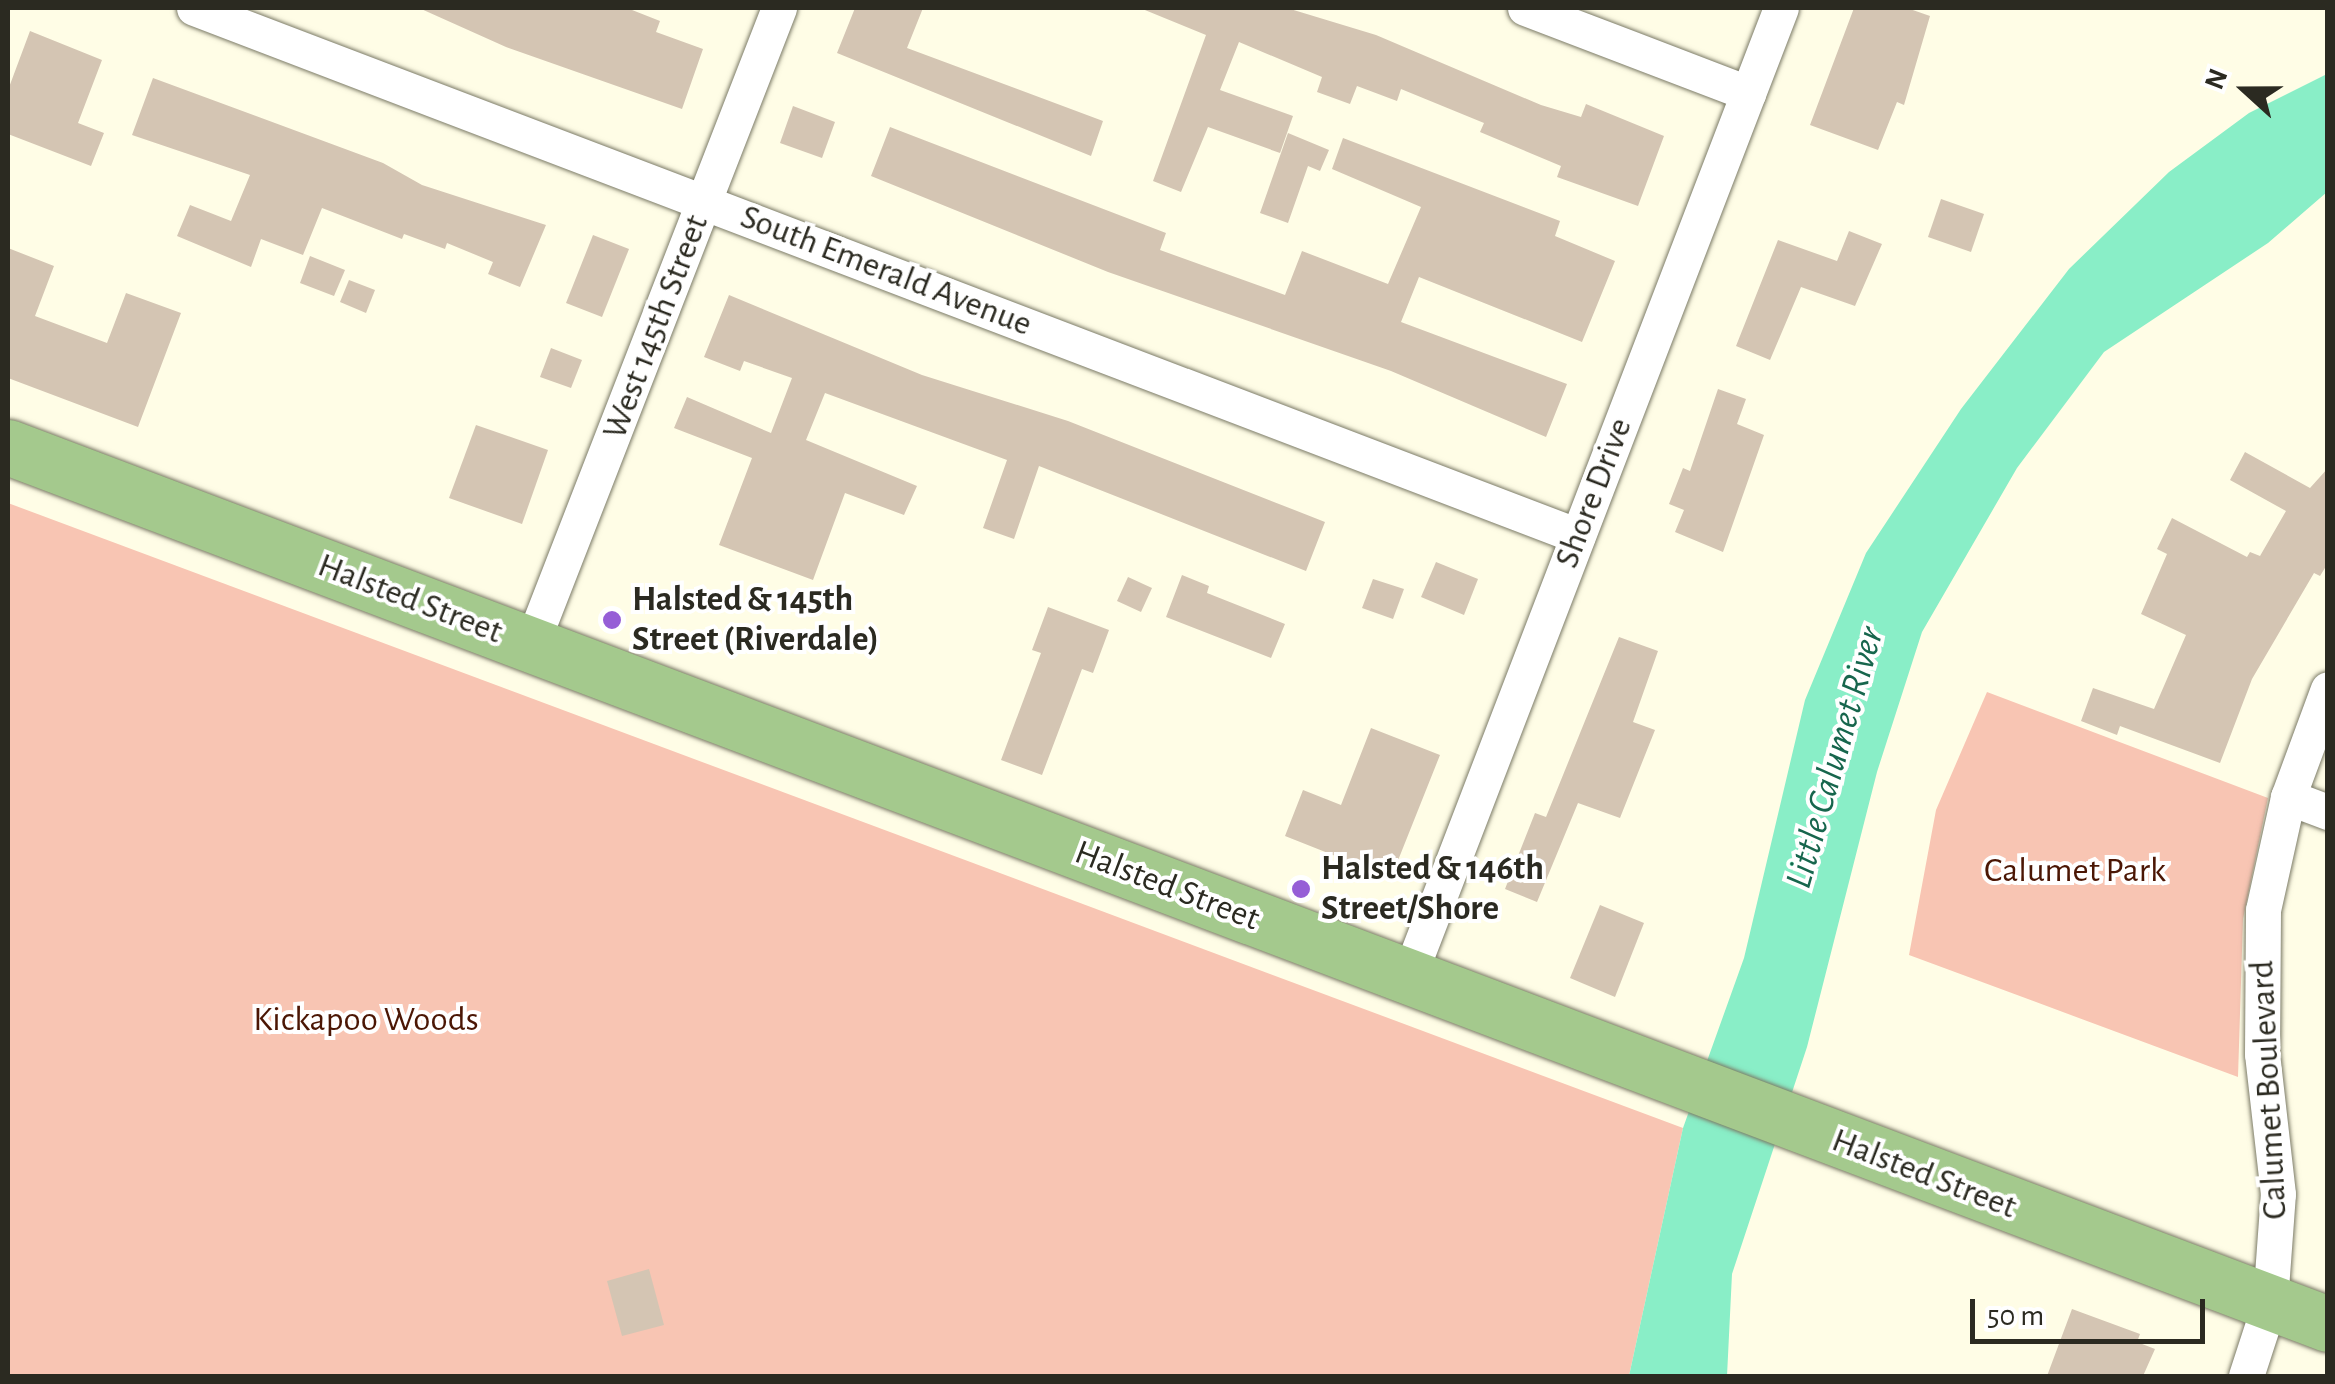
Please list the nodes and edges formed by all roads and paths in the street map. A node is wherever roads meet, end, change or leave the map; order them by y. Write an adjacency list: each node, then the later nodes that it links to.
1 (194, 8): 6 (street, South Emerald Avenue)
2 (779, 8): 6 (street, West 145th Street)
3 (1524, 8): 5 (street)
4 (1781, 8): 5 (street, Shore Drive)
5 (1748, 93): 8 (street, Shore Drive)
6 (705, 202): 8 (street, South Emerald Avenue); 9 (street, West 145th Street)
7 (8, 446): 9 (main road, Halsted Street)
8 (1578, 536): 13 (street, Shore Drive)
9 (530, 645): 13 (main road, Halsted Street)
10 (2328, 689): 11 (street, Calumet Boulevard)
11 (2288, 797): 12 (street); 14 (street, Calumet Boulevard)
12 (2328, 812)
13 (1408, 978): 14 (main road, Halsted Street)
14 (2270, 1302): 15 (main road, Halsted Street); 16 (street, Calumet Boulevard)
15 (2328, 1324)
16 (2246, 1376)

